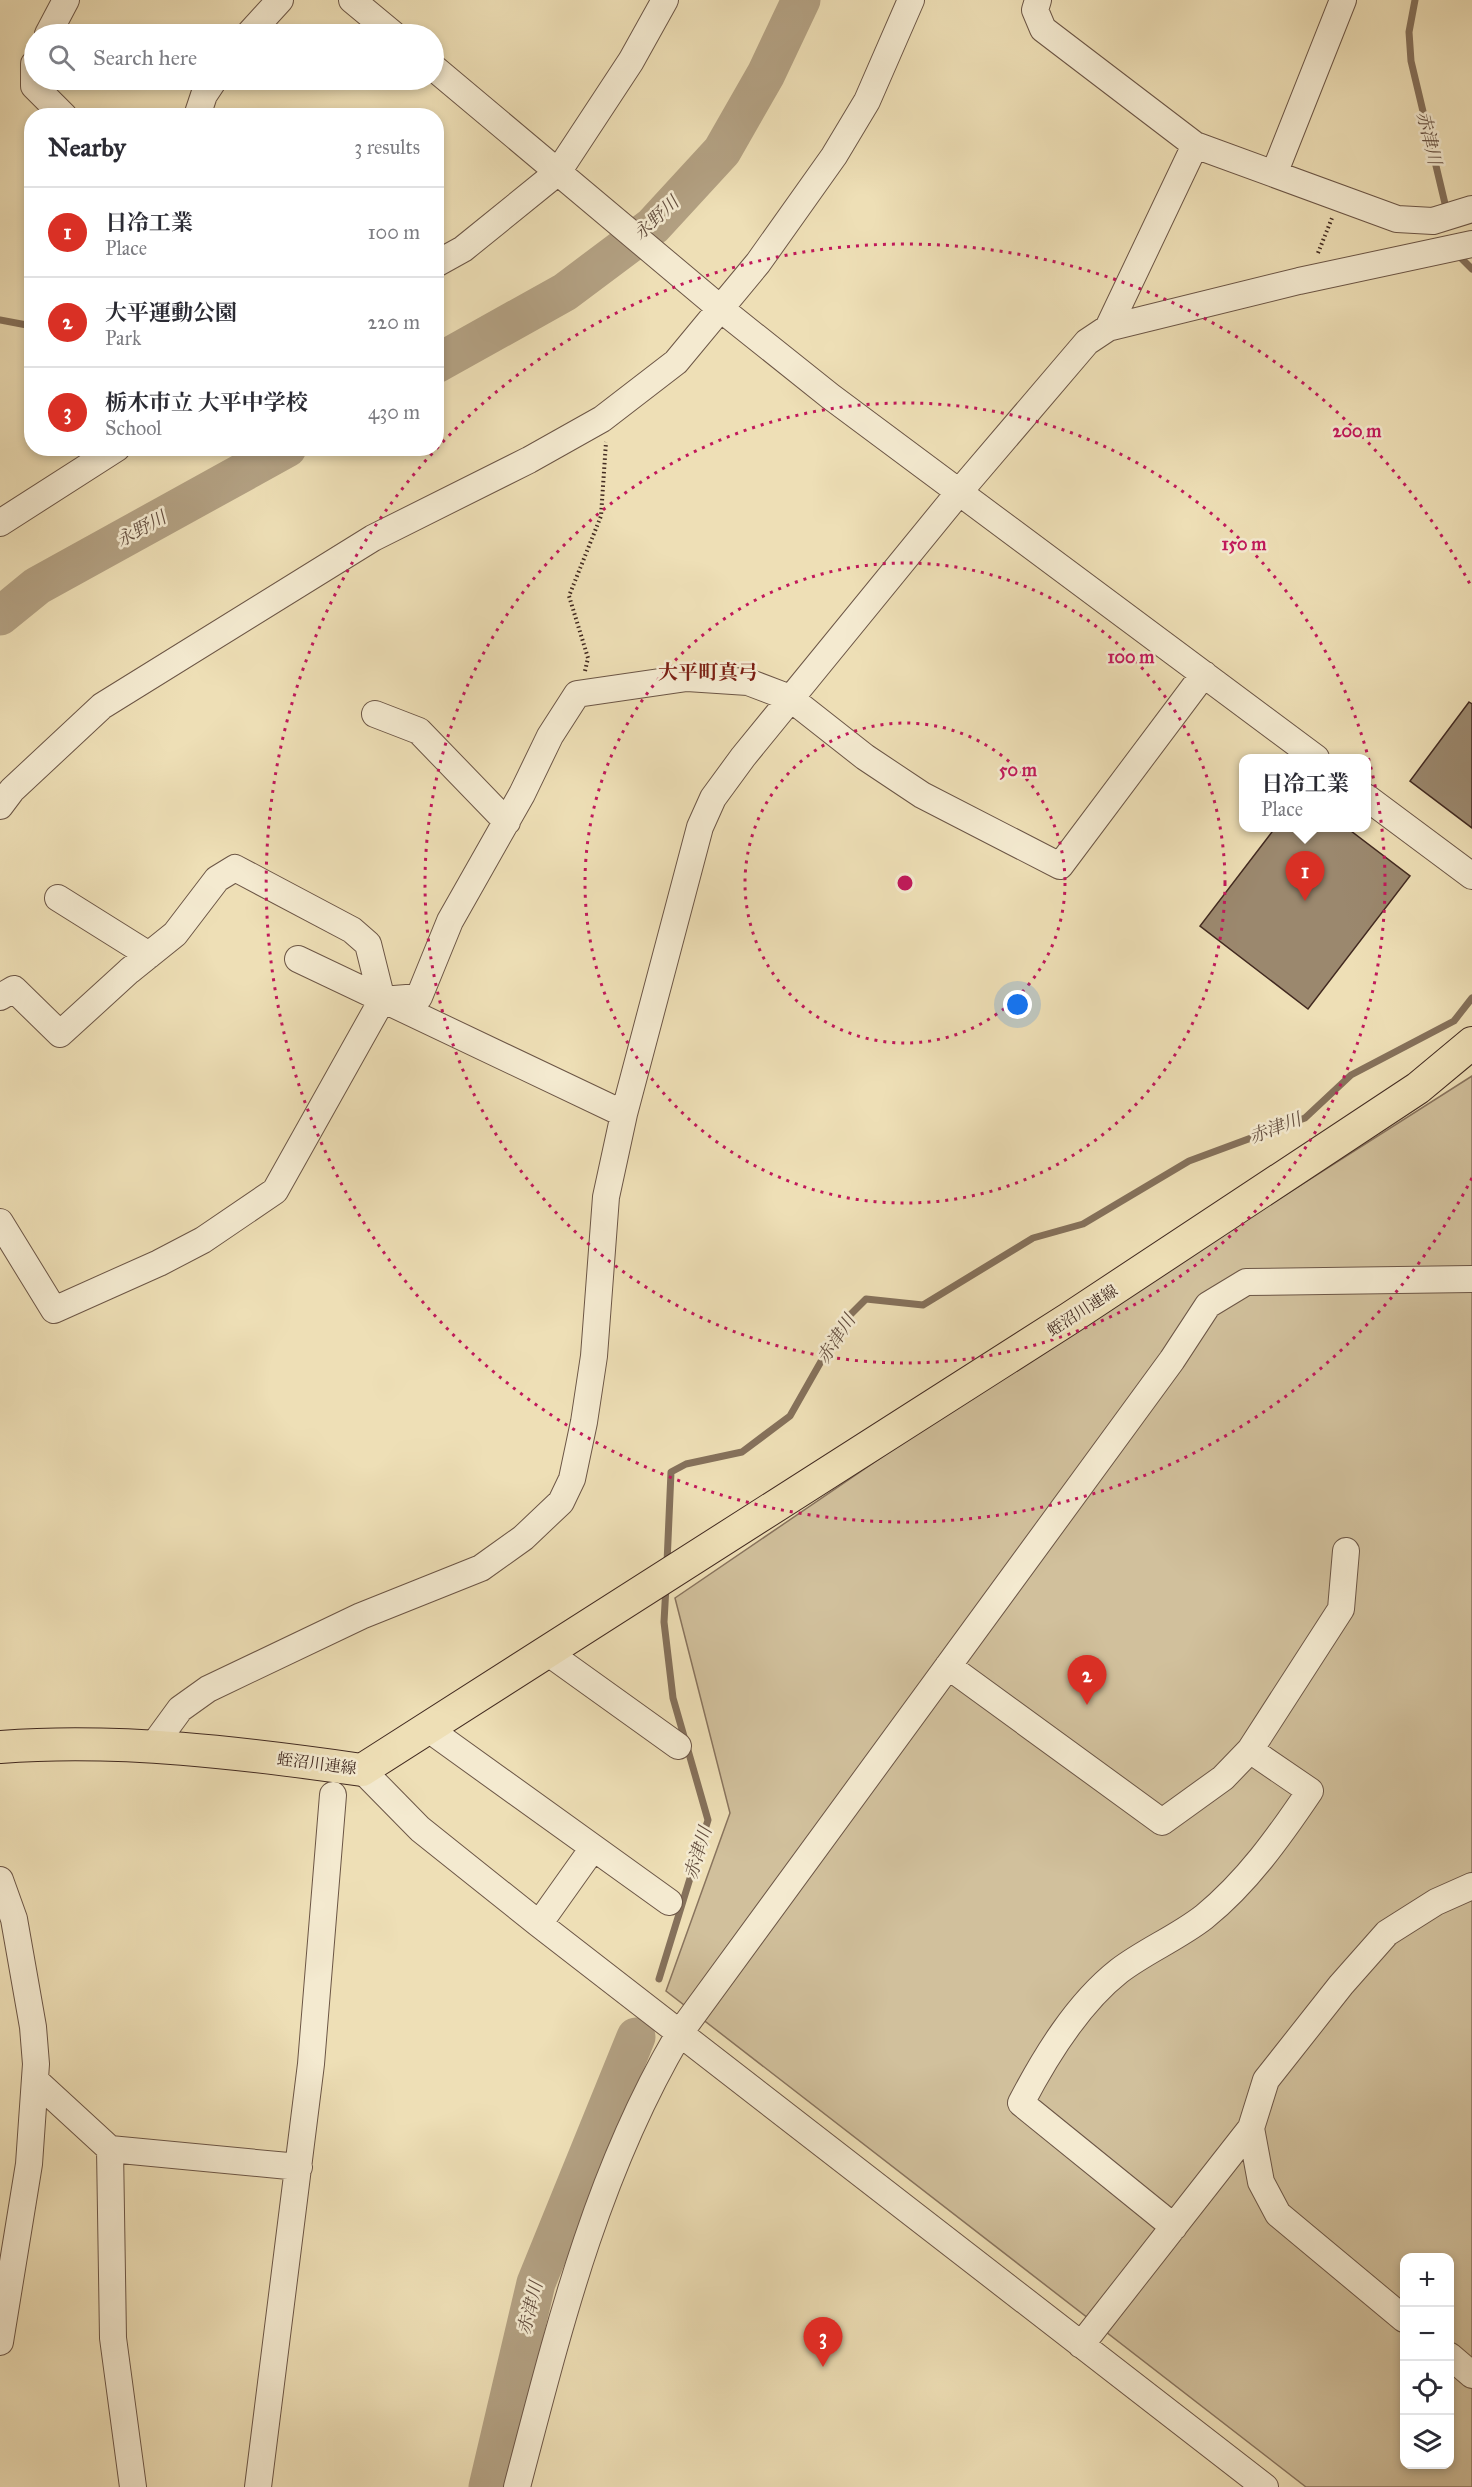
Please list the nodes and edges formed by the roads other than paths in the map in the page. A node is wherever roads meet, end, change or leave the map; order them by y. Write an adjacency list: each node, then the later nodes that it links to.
1 (66, 0): 8 (street)
2 (280, 0): 9 (street)
3 (352, 0): 10 (street)
4 (665, 0): 17 (street)
5 (911, 0): 22 (street)
6 (1038, 0): 16 (street)
7 (1343, 0): 18 (street)
8 (53, 24)
9 (258, 24)
10 (381, 24)
11 (444, 76): 17 (street)
12 (38, 90): 14 (street)
13 (207, 90): 15 (street)
14 (56, 108)
15 (200, 108)
16 (1195, 144): 18 (street); 23 (street)
17 (558, 172): 21 (street); 22 (street)
18 (1274, 174): 19 (street)
19 (1472, 209)
20 (1472, 244): 23 (street)
21 (444, 260)
22 (721, 309): 25 (street); 32 (street)
23 (1108, 328): 25 (street)
24 (105, 456): 26 (street)
25 (960, 491): 27 (street); 28 (street)
26 (0, 523)
27 (1203, 674): 28 (street); 30 (street)
28 (790, 698): 33 (street); 41 (street)
29 (375, 714): 33 (street)
30 (1309, 754)
31 (1371, 800): 34 (street)
32 (0, 806)
33 (507, 822): 39 (street)
34 (1472, 876)
35 (58, 897): 36 (street)
36 (149, 955): 38 (street); 39 (street)
37 (298, 959): 39 (street)
38 (0, 997)
39 (382, 1000): 41 (street); 42 (street)
40 (1472, 1043): 45 (main road, 蛭沼川連線)
41 (624, 1114): 48 (street)
42 (0, 1222)
43 (1472, 1279): 46 (street)
44 (1346, 1551): 51 (street)
45 (547, 1652): 47 (main road, 蛭沼川連線); 49 (street)
46 (948, 1666): 51 (street); 59 (street)
47 (427, 1728): 52 (main road, 蛭沼川連線); 54 (street)
48 (153, 1746): 50 (main road, 蛭沼川連線); 52 (main road, 蛭沼川連線)
49 (678, 1746)
50 (0, 1747)
51 (1250, 1750): 64 (street)
52 (362, 1770): 58 (street)
53 (333, 1795): 63 (street)
54 (593, 1848): 57 (street); 58 (street)
55 (0, 1880): 60 (street)
56 (1472, 1886): 61 (street)
57 (669, 1902)
58 (539, 1924): 59 (street)
59 (679, 2034): 67 (street); 72 (street)
60 (36, 2080): 62 (street); 66 (street)
61 (1251, 2128): 64 (street); 65 (street)
62 (110, 2149): 63 (street); 70 (street)
63 (298, 2167): 71 (street)
64 (1174, 2227): 67 (street)
65 (1400, 2316)
66 (0, 2342)
67 (1081, 2345): 73 (street)
68 (1454, 2360): 69 (street)
69 (1472, 2374)
70 (133, 2487)
71 (258, 2487)
72 (517, 2487)
73 (1265, 2487)

